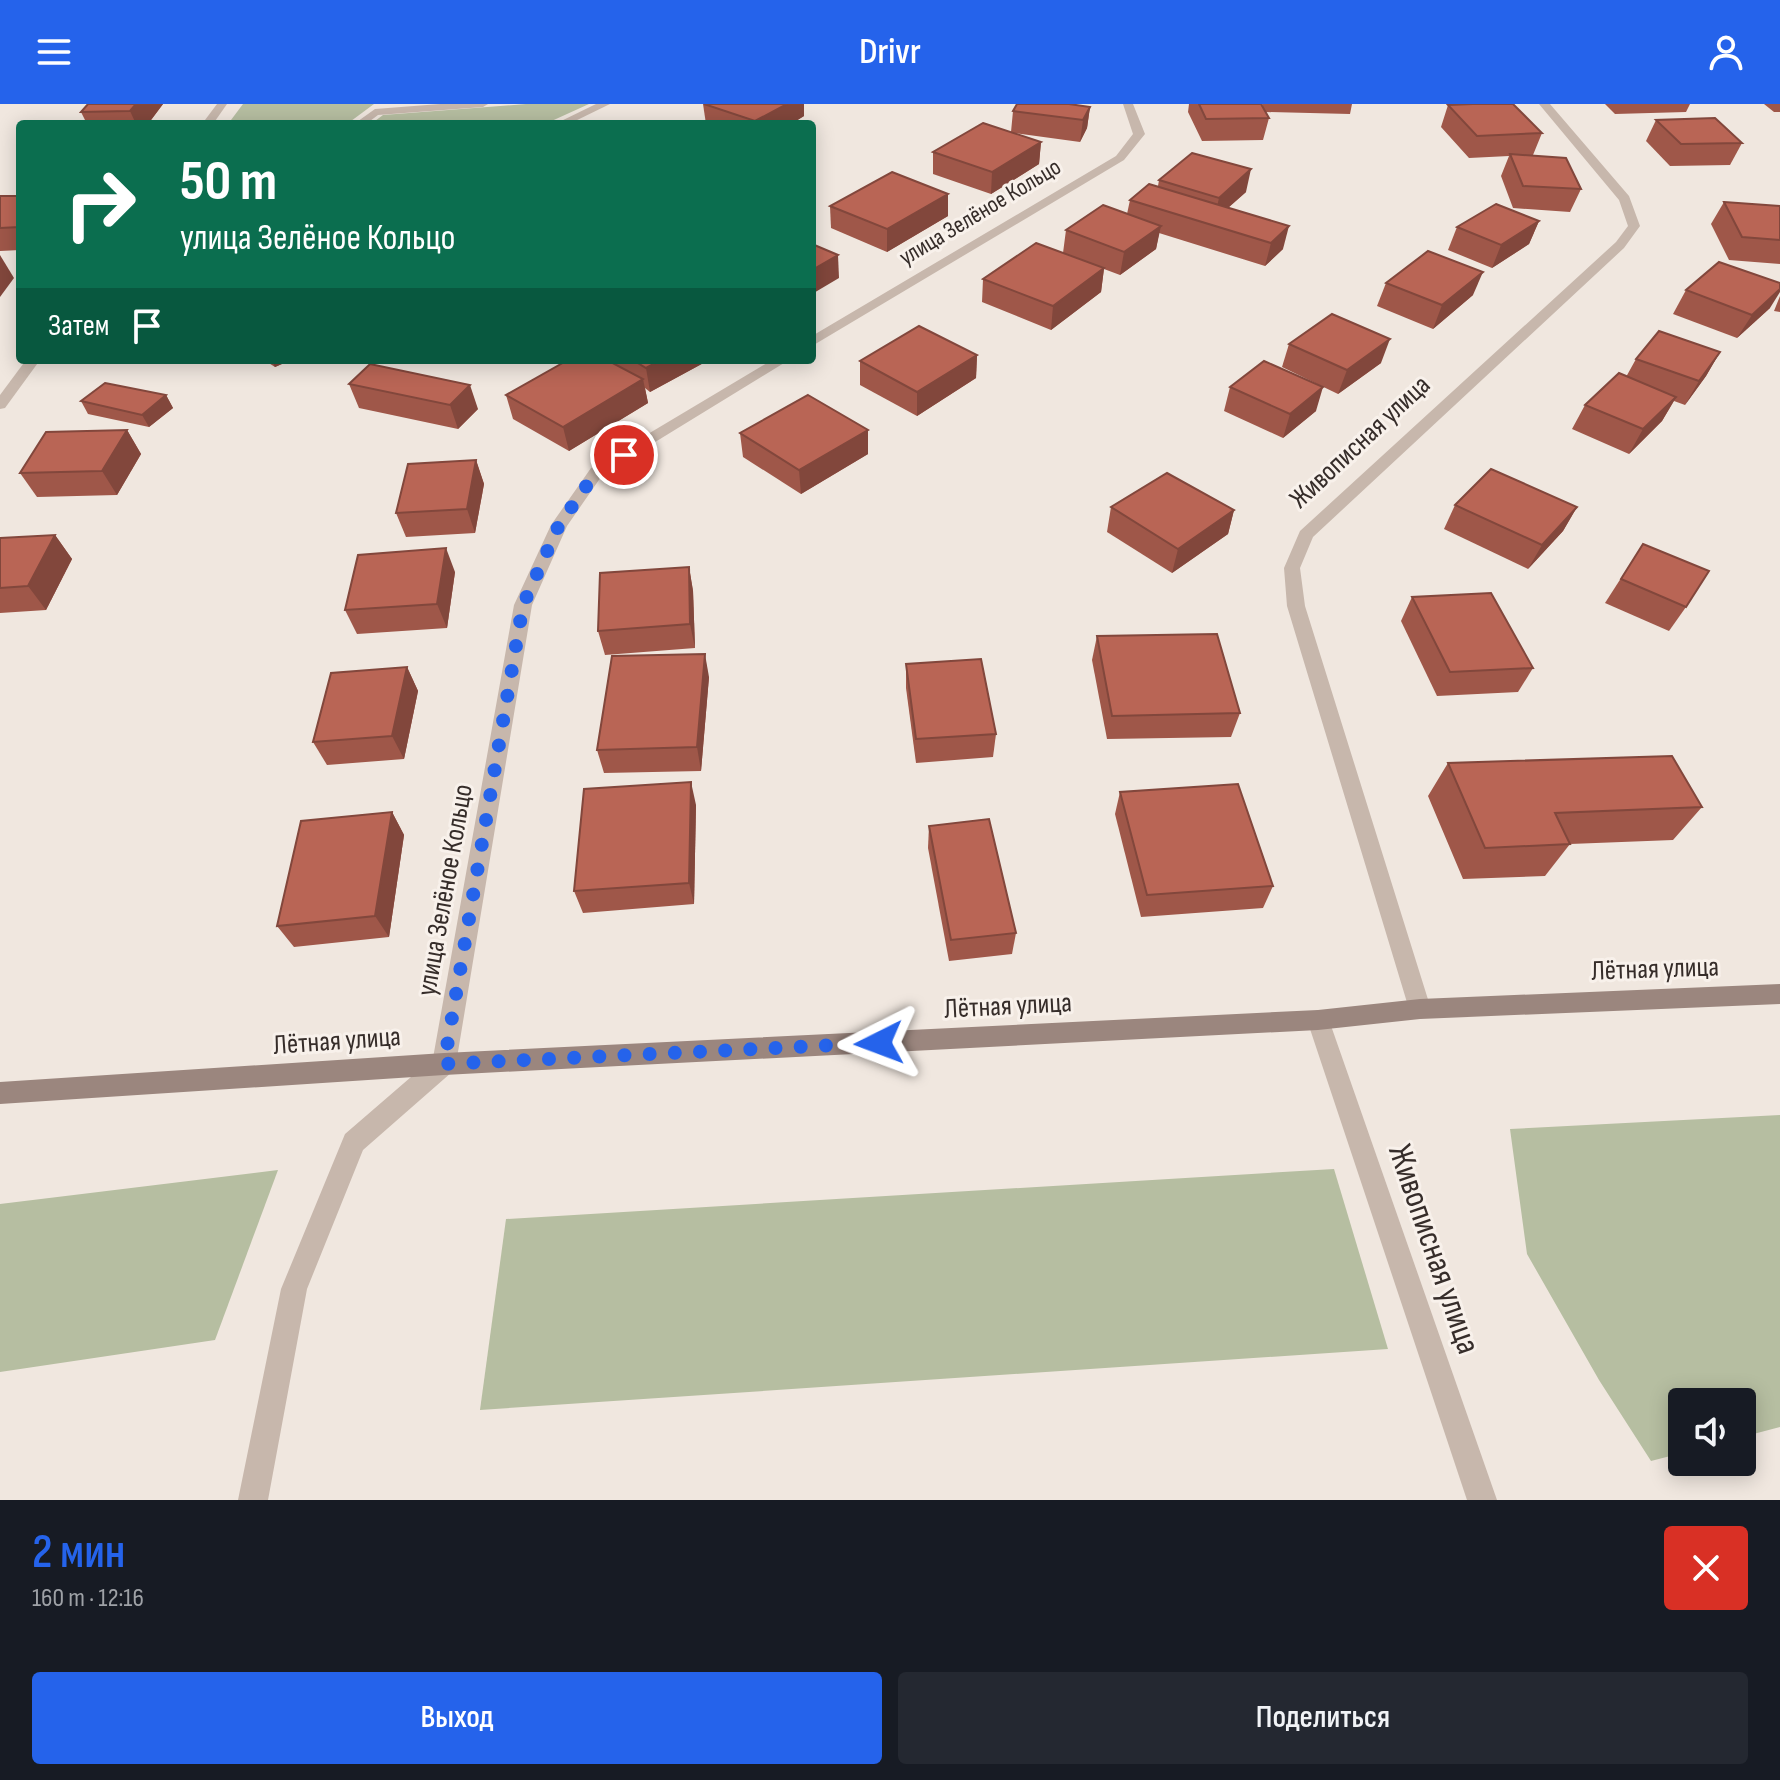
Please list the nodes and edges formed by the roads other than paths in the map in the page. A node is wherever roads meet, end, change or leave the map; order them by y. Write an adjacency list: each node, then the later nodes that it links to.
1 (483, 104): 5 (street)
2 (605, 104): 6 (street)
3 (1128, 104): 7 (street, улица Зелёное Кольцо)
4 (1544, 104): 12 (street, Живописная улица)
5 (364, 120)
6 (569, 120)
7 (816, 340)
8 (30, 364): 10 (street)
9 (775, 364): 14 (street, улица Зелёное Кольцо)
10 (0, 405)
11 (1780, 994): 12 (street, Лётная улица)
12 (1420, 1009): 13 (street, Лётная улица)
13 (1318, 1020): 14 (street, Лётная улица); 17 (street, Живописная улица)
14 (444, 1064): 15 (street, Лётная улица); 16 (street)
15 (0, 1093)
16 (253, 1500)
17 (1482, 1500)

